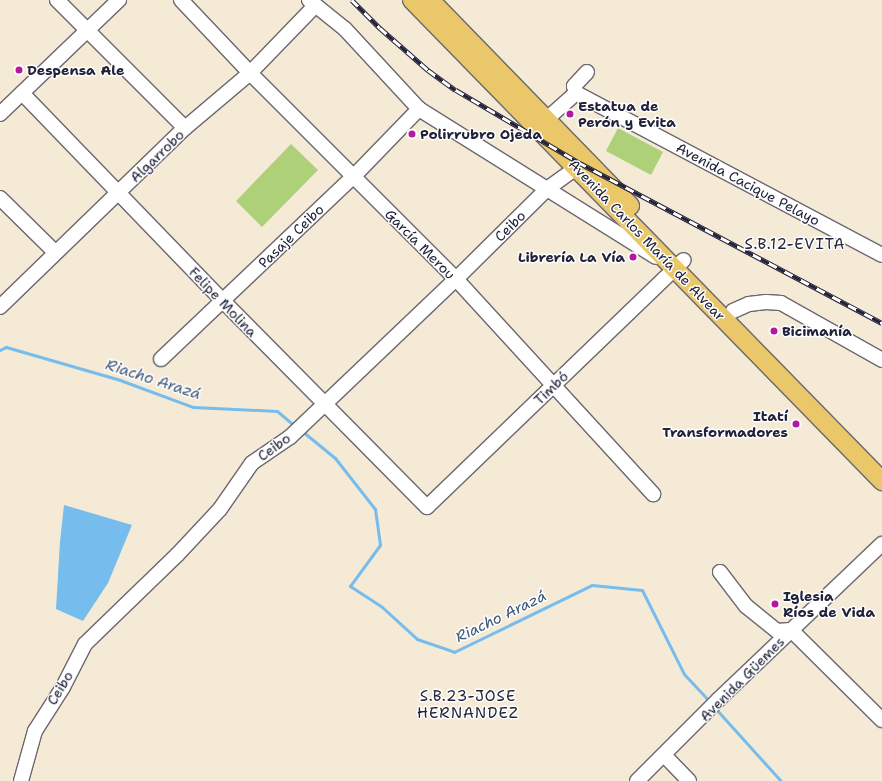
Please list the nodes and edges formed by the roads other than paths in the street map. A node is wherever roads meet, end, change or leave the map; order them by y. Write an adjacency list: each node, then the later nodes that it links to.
1 (57, 0): 7 (street)
2 (119, 0): 7 (street)
3 (181, 0): 9 (street, García Merou)
4 (412, 0): 14 (main road, Avenida Carlos María de Alvear)
5 (430, 0): 14 (main road, Avenida Carlos María de Alvear)
6 (312, 3): 9 (street, Algarrobo); 12 (street)
7 (87, 30): 10 (street); 15 (street)
8 (587, 72): 11 (street)
9 (250, 73): 15 (street, Algarrobo); 17 (street, García Merou)
10 (22, 93): 13 (street); 19 (street, Felipe Molina)
11 (576, 93): 14 (street); 22 (street, Avenida Cacique Pelayo)
12 (418, 109): 17 (street, Pasaje Ceibo); 18 (street)
13 (0, 114)
14 (542, 124): 16 (main road, Avenida Carlos María de Alvear)
15 (185, 128): 19 (street, Algarrobo)
16 (579, 162): 18 (street, Ceibo); 23 (main road, Avenida Carlos María de Alvear)
17 (353, 177): 24 (street, García Merou); 25 (street, Pasaje Ceibo)
18 (547, 189): 23 (street); 24 (street, Ceibo)
19 (117, 194): 21 (street, Algarrobo); 25 (street, Felipe Molina)
20 (0, 198): 21 (street)
21 (56, 253): 26 (street, Algarrobo)
22 (882, 255)
23 (680, 265): 27 (main road, Avenida Carlos María de Alvear); 30 (street, Timbó); 33 (main road, Avenida Carlos María de Alvear)
24 (456, 280): 30 (street, García Merou); 31 (street, Ceibo)
25 (223, 301): 28 (street, Pasaje Ceibo); 31 (street, Felipe Molina)
26 (0, 307)
27 (732, 312): 29 (street); 32 (main road, Avenida Carlos María de Alvear)
28 (161, 359)
29 (882, 360)
30 (553, 386): 34 (street, García Merou); 35 (street, Timbó)
31 (324, 405): 35 (street, Felipe Molina); 41 (street, Ceibo)
32 (882, 465)
33 (882, 481)
34 (653, 494)
35 (428, 507)
36 (882, 544): 38 (street, Avenida Güemes)
37 (720, 572): 38 (street)
38 (791, 630): 39 (street); 40 (street, Avenida Güemes)
39 (882, 720)
40 (664, 755): 42 (street, Avenida Güemes); 43 (street)
41 (21, 781)
42 (637, 781)
43 (688, 781)

